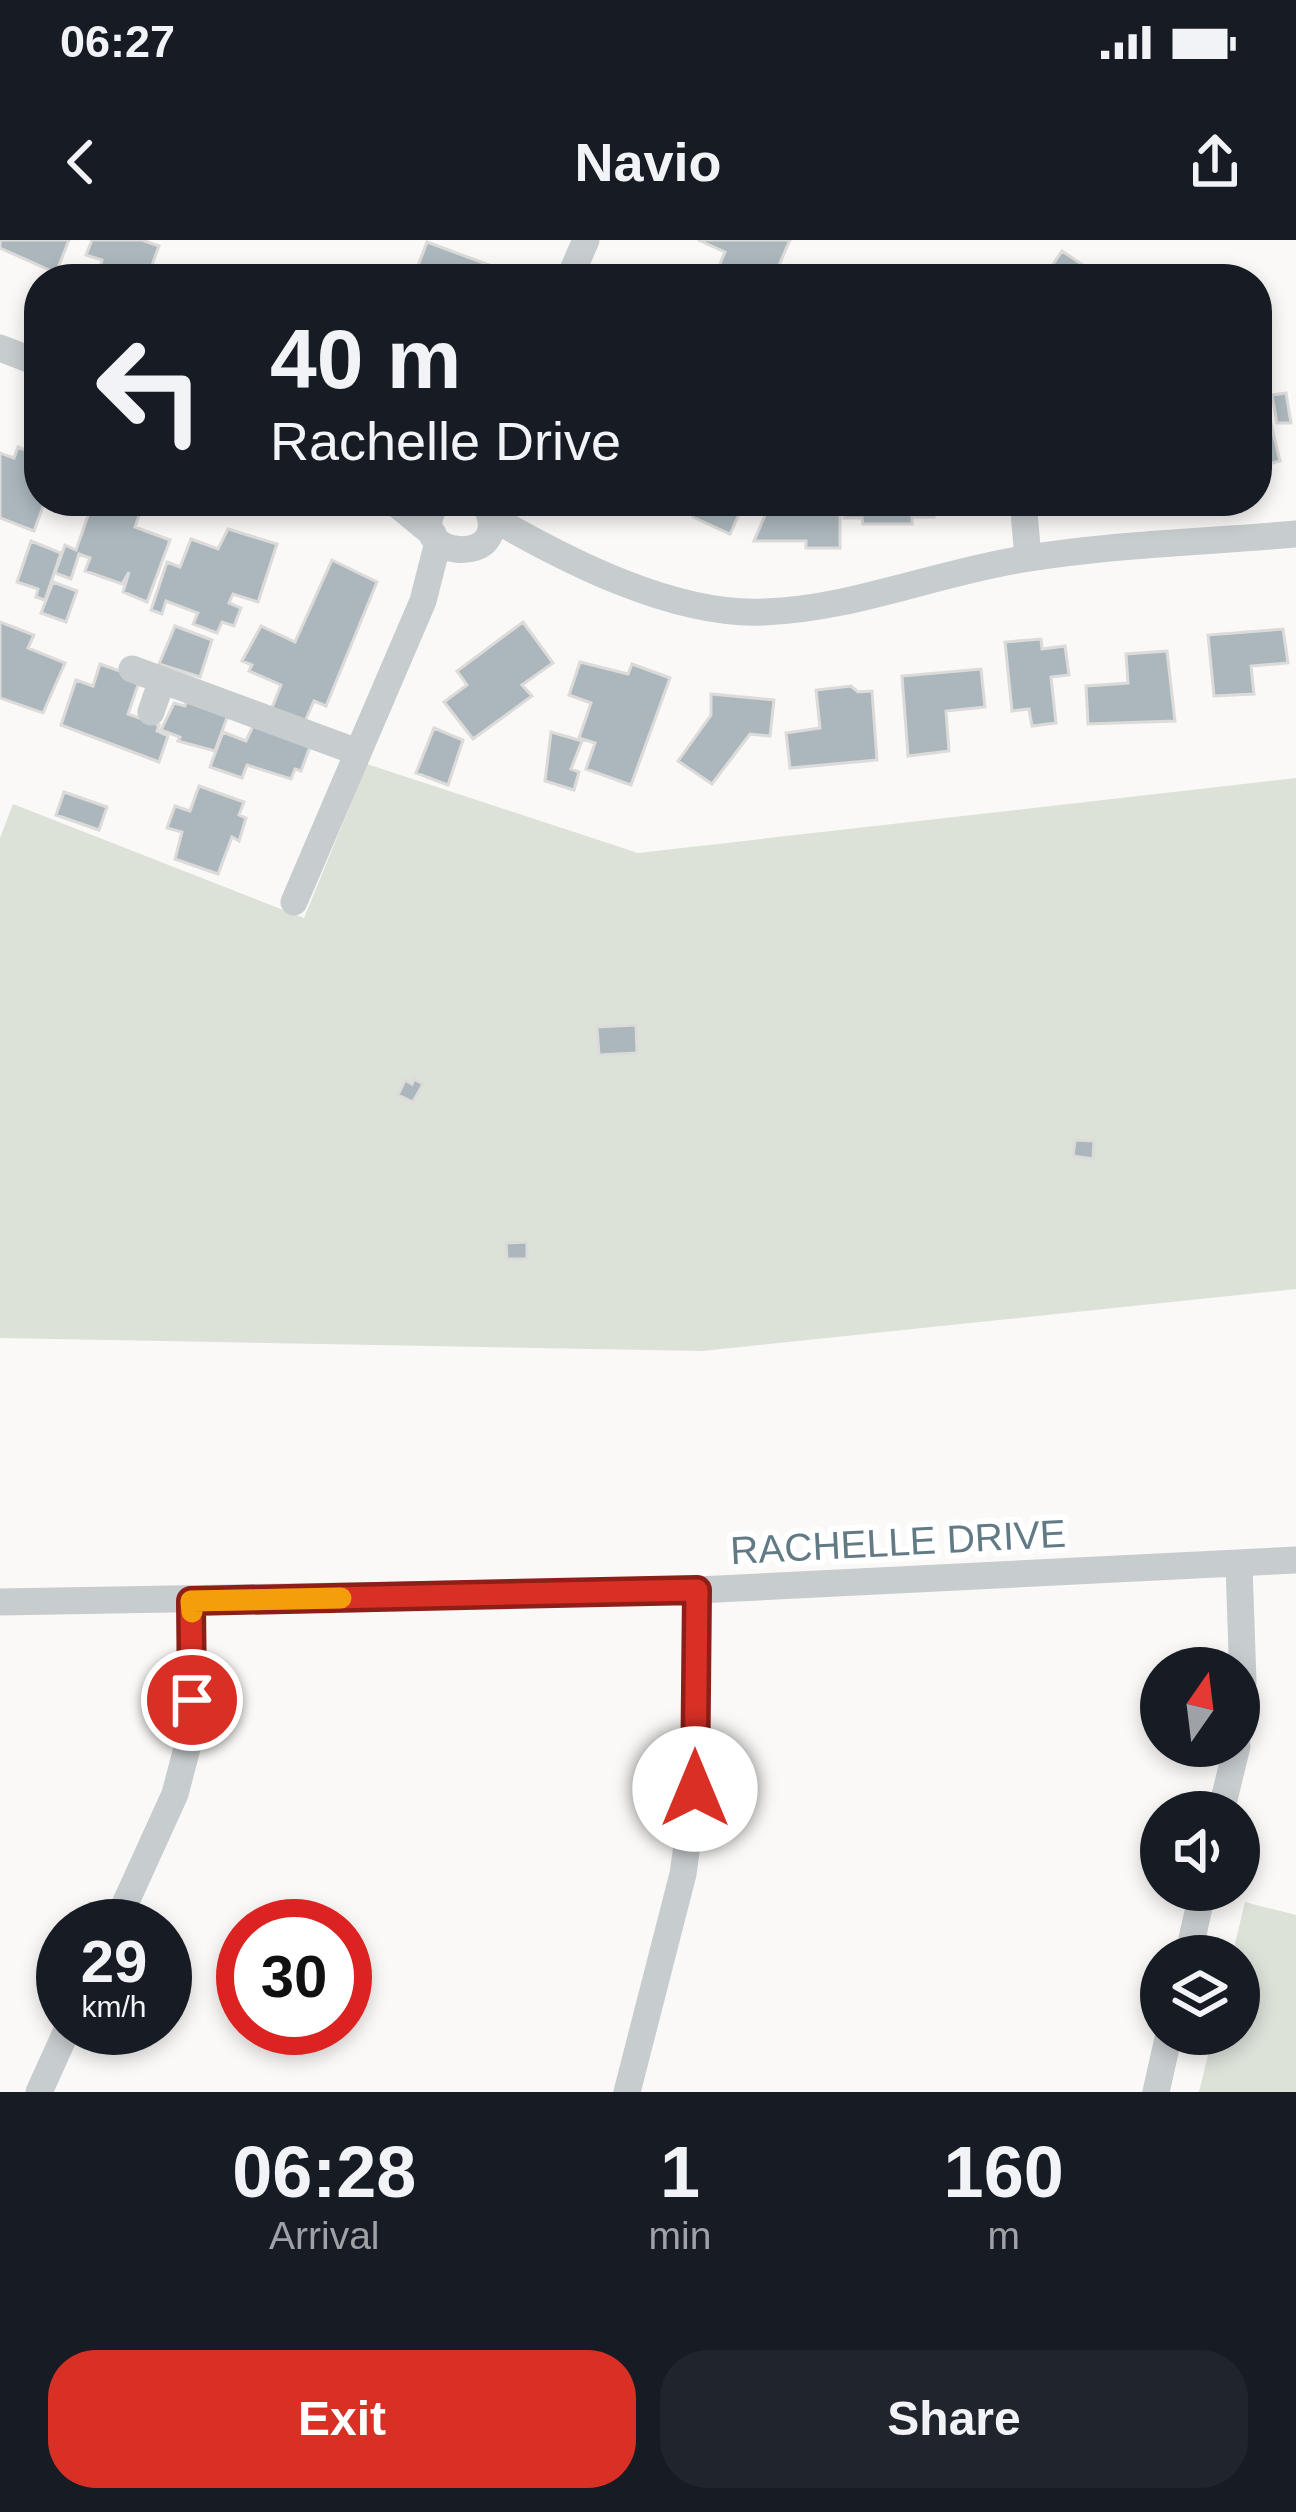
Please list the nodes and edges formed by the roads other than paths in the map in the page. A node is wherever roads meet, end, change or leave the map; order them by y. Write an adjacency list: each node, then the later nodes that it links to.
1 (414, 516): 7 (street)
2 (432, 516): 7 (street)
3 (488, 516): 7 (street)
4 (501, 516): 8 (street)
5 (1024, 516): 9 (street)
6 (1296, 534): 9 (street)
7 (453, 543): 8 (street); 13 (street)
8 (558, 555): 9 (street)
9 (1028, 558)
10 (132, 669): 11 (street)
11 (162, 680): 12 (street); 13 (street)
12 (151, 712)
13 (357, 752): 14 (street)
14 (294, 902)
15 (1296, 1560): 16 (street, RACHELLE DRIVE)
16 (1239, 1565): 17 (street, RACHELLE DRIVE); 20 (street)
17 (697, 1590): 18 (street, RACHELLE DRIVE); 25 (street)
18 (191, 1601): 19 (street, RACHELLE DRIVE); 21 (street)
19 (0, 1603)
20 (1242, 1647)
21 (127, 1899)
22 (56, 2055): 24 (street)
23 (1164, 2055): 26 (street)
24 (39, 2092)
25 (627, 2092)
26 (1156, 2092)

